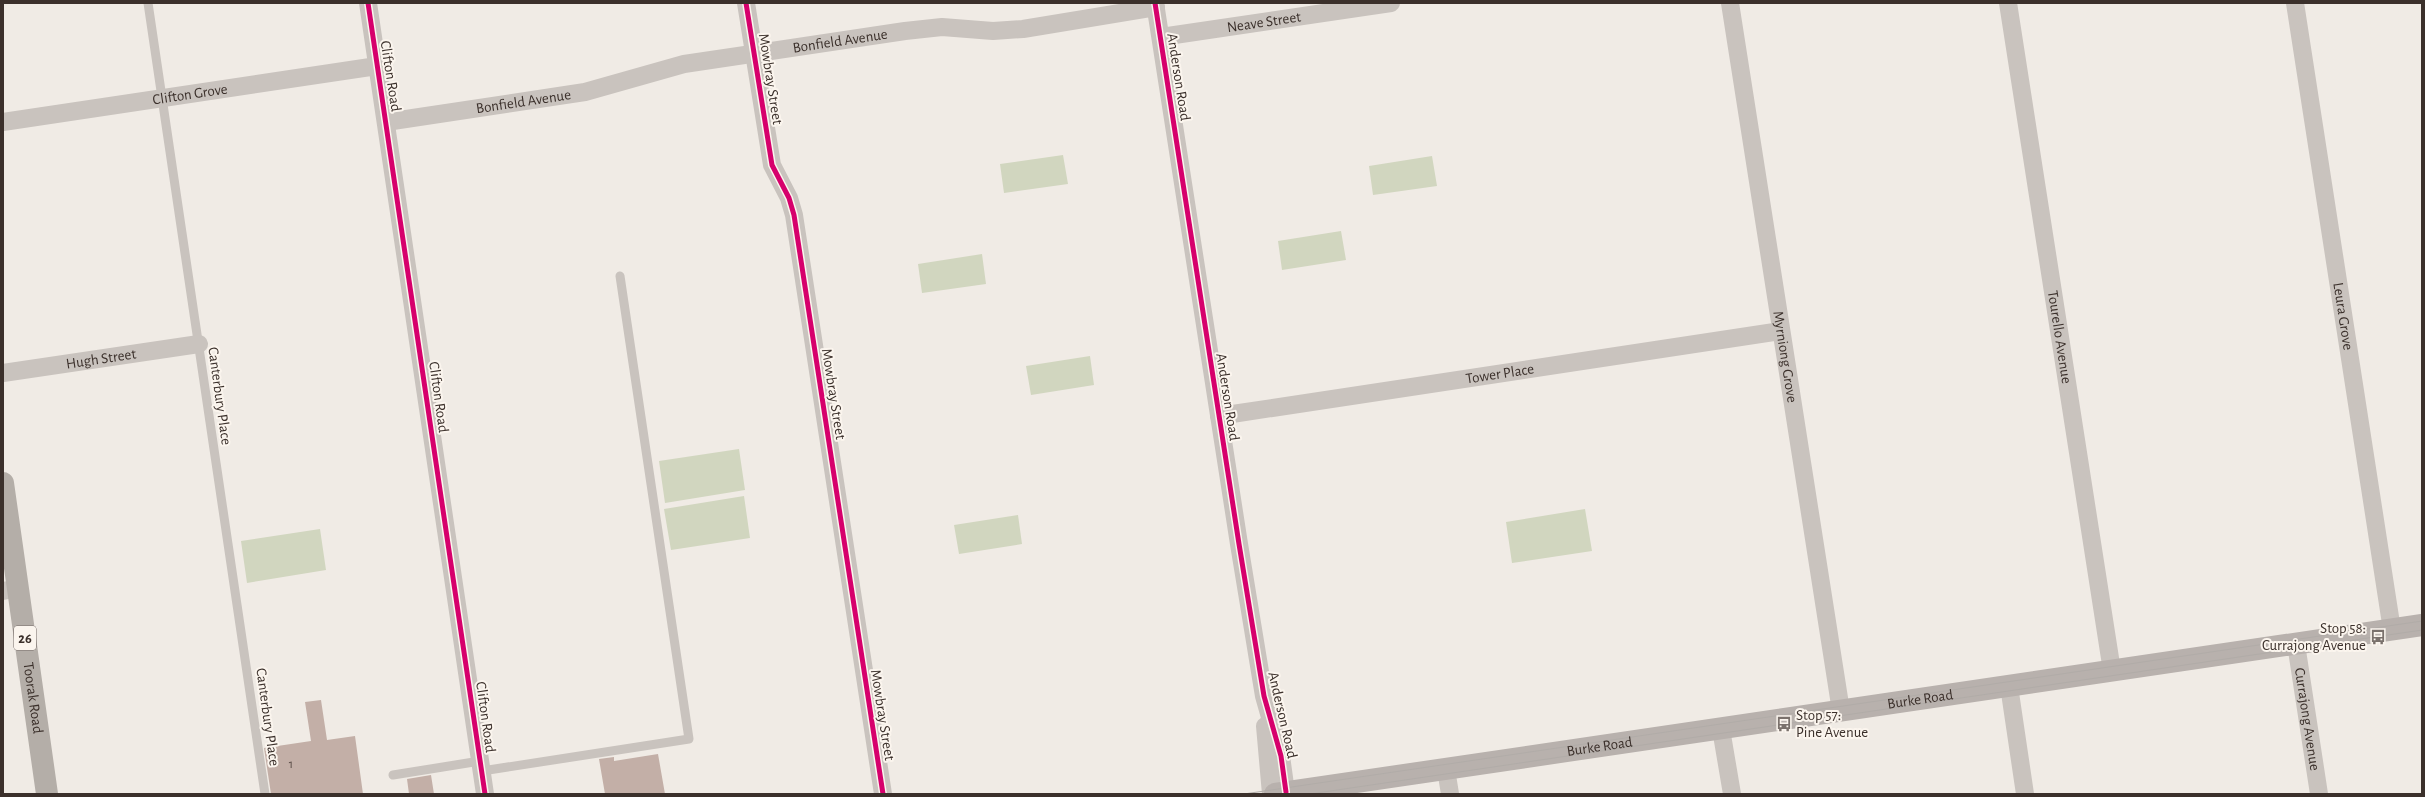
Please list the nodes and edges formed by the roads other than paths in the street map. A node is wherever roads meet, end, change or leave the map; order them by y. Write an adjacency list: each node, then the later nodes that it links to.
1 (148, 3): 12 (lane, Canterbury Place)
2 (368, 3): 11 (street, Clifton Road)
3 (746, 3): 10 (street, Mowbray Street)
4 (1391, 3): 9 (street, Neave Street)
5 (1730, 3): 16 (street, Myrniong Grove)
6 (2008, 3): 25 (street, Tourello Avenue)
7 (2295, 3): 23 (street, Leura Grove)
8 (1156, 5): 9 (street, Anderson Road); 10 (street, Bonfield Avenue)
9 (1161, 37): 19 (street, Anderson Road)
10 (754, 54): 14 (street, Bonfield Avenue); 36 (street, Mowbray Street)
11 (377, 66): 12 (street, Clifton Grove); 14 (street, Clifton Road)
12 (163, 99): 13 (street, Clifton Grove); 17 (lane, Canterbury Place)
13 (3, 122)
14 (386, 122): 29 (street, Clifton Road)
15 (620, 276): 29 (lane)
16 (1781, 331): 19 (street, Tower Place); 27 (street, Myrniong Grove)
17 (199, 344): 18 (street, Hugh Street); 34 (lane, Canterbury Place)
18 (3, 373)
19 (1219, 416): 32 (street, Anderson Road)
20 (3, 483): 21 (highway, Toorak Road / 26)
21 (10, 590): 33 (highway, Toorak Road / 26)
22 (2422, 625): 23 (main road, Burke Road)
23 (2392, 630): 24 (main road, Burke Road)
24 (2296, 644): 25 (main road, Burke Road); 40 (street, Currajong Avenue)
25 (2112, 671): 26 (main road, Burke Road)
26 (2008, 686): 27 (main road, Burke Road); 39 (street)
27 (1841, 711): 28 (main road, Burke Road)
28 (1722, 729): 30 (main road, Burke Road); 38 (street)
29 (481, 766): 31 (lane); 35 (street, Clifton Road)
30 (1446, 769): 32 (main road, Burke Road); 37 (street)
31 (393, 775)
32 (1278, 793)
33 (47, 794)
34 (265, 794)
35 (486, 794)
36 (883, 794)
37 (1450, 794)
38 (1732, 794)
39 (2025, 794)
40 (2319, 794)

